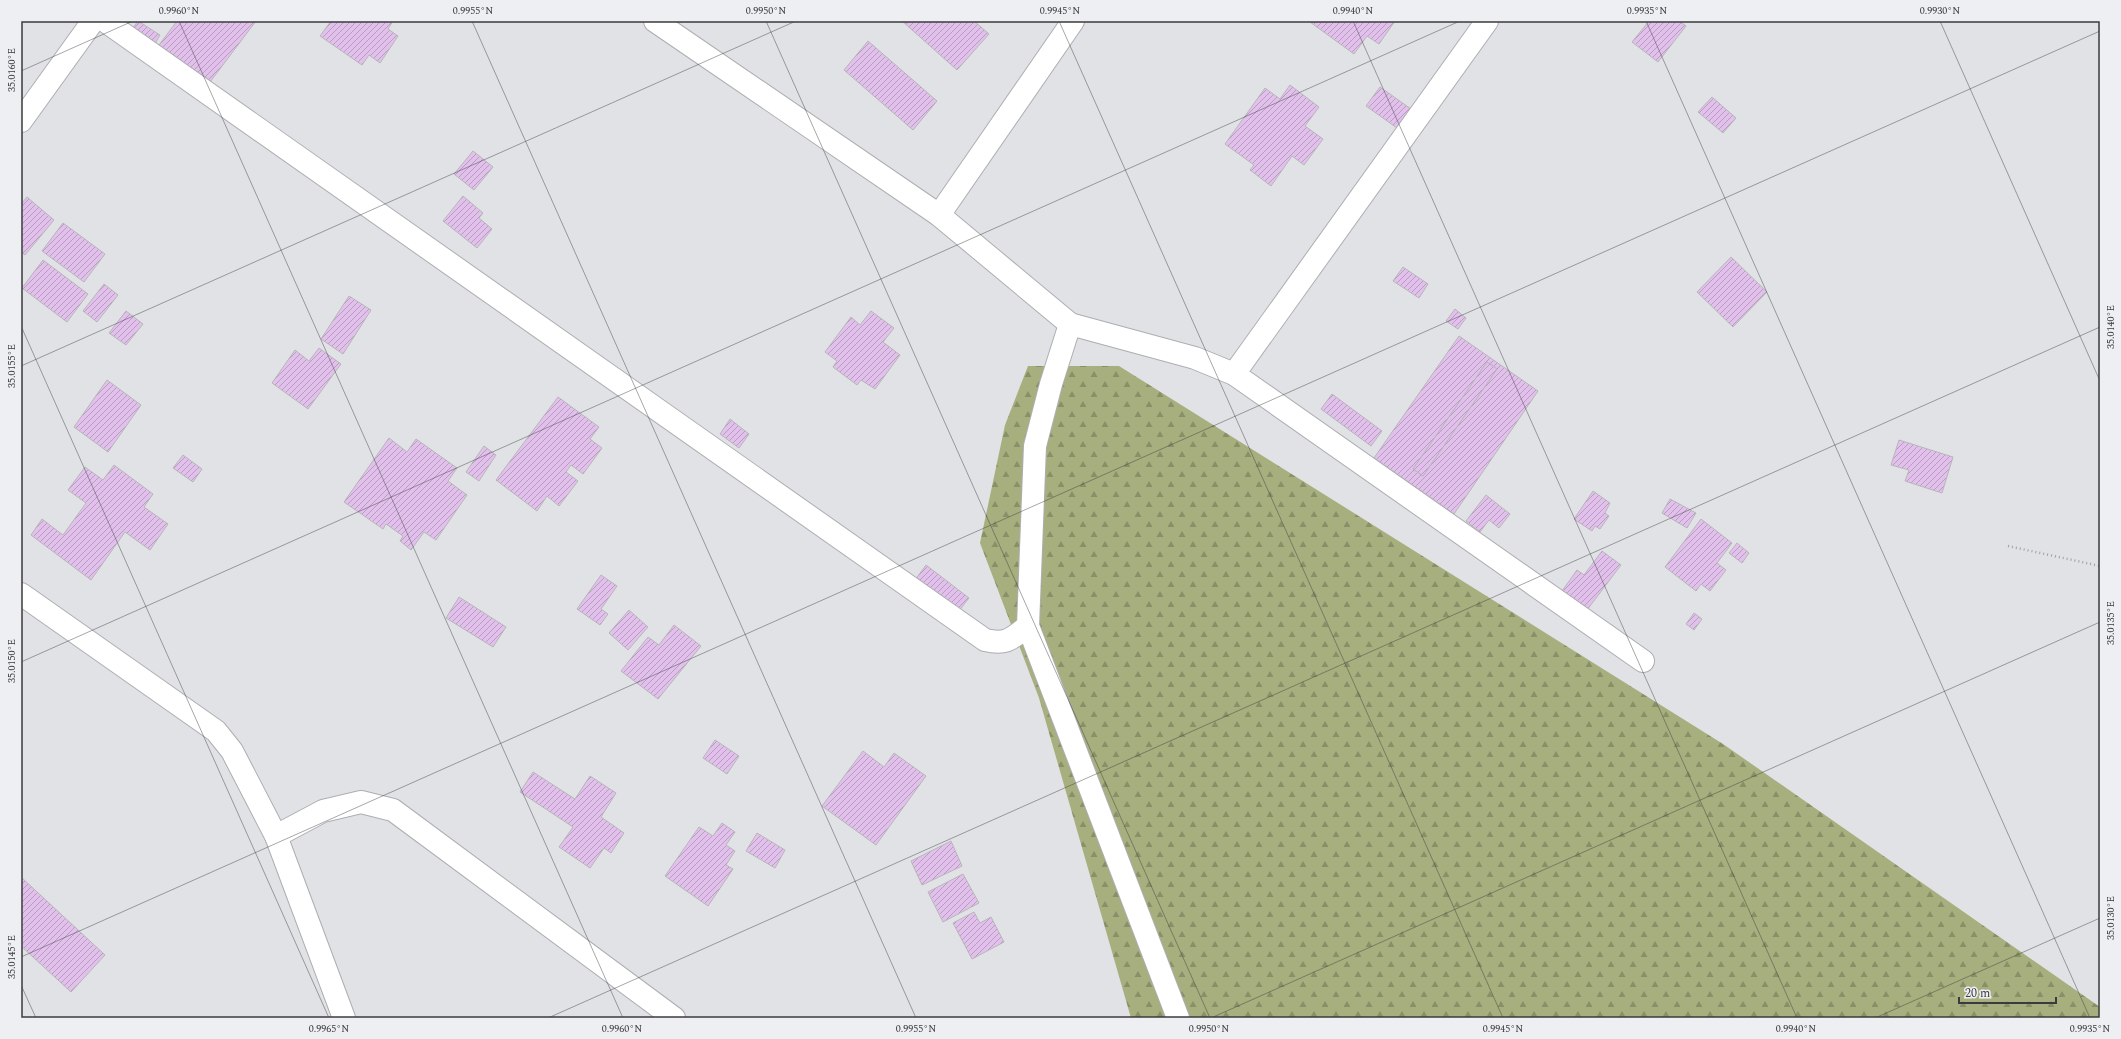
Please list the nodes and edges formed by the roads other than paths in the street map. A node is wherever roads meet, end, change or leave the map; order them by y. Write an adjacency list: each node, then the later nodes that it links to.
1 (93, 21): 6 (street)
2 (105, 21): 11 (street)
3 (655, 21): 7 (street)
4 (1073, 21): 7 (street)
5 (1487, 21): 9 (street)
6 (21, 121)
7 (939, 215): 8 (street)
8 (1070, 324): 9 (street); 11 (street)
9 (1234, 374): 12 (street)
10 (21, 594): 13 (street)
11 (1028, 626): 16 (street)
12 (1644, 661)
13 (276, 836): 14 (street); 15 (street)
14 (344, 1018)
15 (674, 1018)
16 (1178, 1018)

